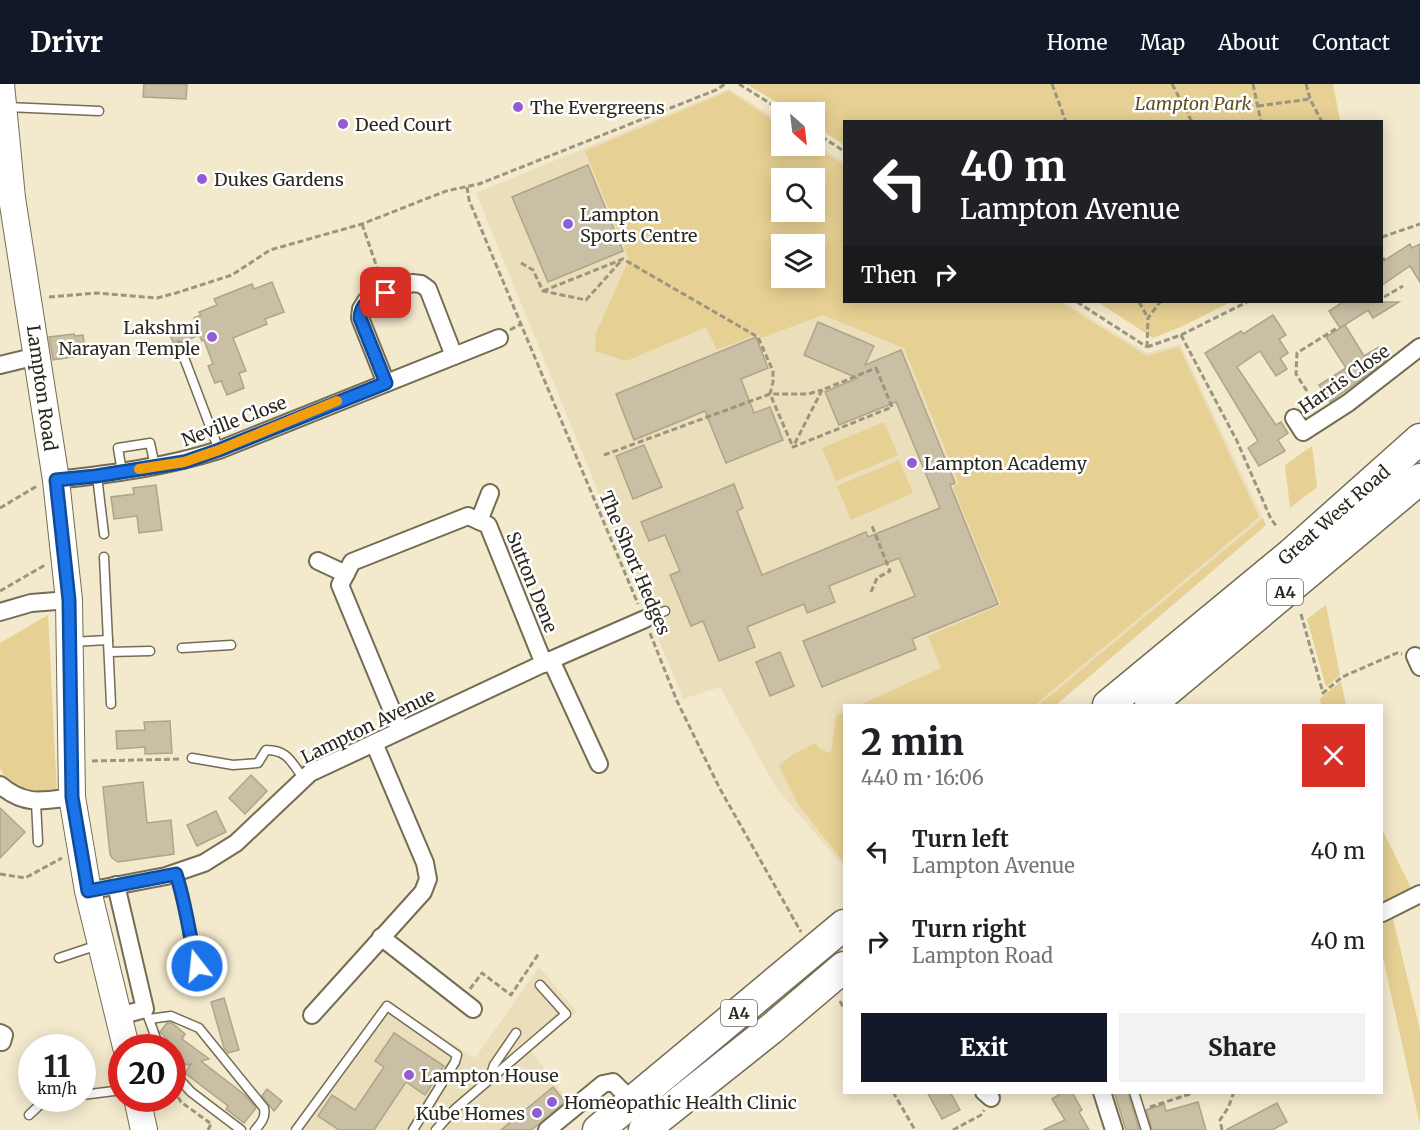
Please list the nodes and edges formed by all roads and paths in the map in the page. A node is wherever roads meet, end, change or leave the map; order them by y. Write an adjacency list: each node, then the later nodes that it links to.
1 (725, 84): 18 (path)
2 (739, 84): 9 (path)
3 (1052, 84): 12 (path)
4 (1172, 84): 13 (path)
5 (1253, 84): 10 (path)
6 (1306, 84): 8 (path)
7 (2, 95): 11 (lane); 19 (main road, Lampton Road)
8 (1310, 99): 10 (path); 15 (path)
9 (771, 104)
10 (1258, 106): 14 (path)
11 (99, 111)
12 (1065, 120)
13 (1191, 120)
14 (1261, 120)
15 (1321, 120)
16 (825, 139): 17 (path)
17 (843, 150)
18 (467, 187): 20 (path); 76 (path, The Short Hedges)
19 (6, 198): 29 (main road, Lampton Road)
20 (362, 224): 27 (path); 29 (path)
21 (1420, 224): 22 (path)
22 (1383, 237)
23 (623, 259): 26 (path); 26 (path); 47 (path)
24 (521, 262): 26 (path)
25 (1402, 286): 28 (path)
26 (543, 291)
27 (386, 293): 42 (street); 44 (street)
28 (1384, 297)
29 (29, 299): 41 (main road, Lampton Road)
30 (1079, 303): 39 (path)
31 (1140, 303): 34 (path)
32 (1159, 303): 34 (path)
33 (1245, 303): 36 (path)
34 (1149, 318): 39 (path)
35 (1337, 328): 46 (path)
36 (1181, 335): 39 (path); 64 (path)
37 (499, 338): 42 (street, Neville Close)
38 (180, 347): 53 (lane)
39 (1147, 347)
40 (1420, 347): 48 (street, Harris Close)
41 (37, 356): 43 (street); 59 (main road, Lampton Road)
42 (454, 356): 44 (street, Neville Close)
43 (0, 365)
44 (386, 383): 53 (street, Neville Close)
45 (822, 390): 47 (path); 52 (path); 52 (path)
46 (1307, 391)
47 (770, 394): 49 (path); 52 (path)
48 (1294, 418)
49 (668, 432): 50 (path); 54 (path)
50 (671, 439)
51 (1420, 439): 86 (highway, Great West Road / A4)
52 (793, 447)
53 (219, 450): 55 (street, Neville Close)
54 (604, 455)
55 (155, 467): 56 (street, Neville Close); 56 (lane)
56 (122, 472): 57 (street, Neville Close)
57 (96, 476): 59 (street, Neville Close); 65 (lane)
58 (1420, 479): 87 (highway, Great West Road / A4)
59 (56, 480): 61 (path); 66 (main road, Lampton Road)
60 (490, 493): 62 (street)
61 (0, 508)
62 (478, 520): 69 (street); 83 (street, Sutton Dene)
63 (872, 526): 71 (path)
64 (1277, 528)
65 (104, 534)
66 (64, 555): 70 (path); 72 (main road, Lampton Road)
67 (104, 557): 77 (lane)
68 (318, 561): 69 (street)
69 (346, 574): 88 (street)
70 (0, 591)
71 (871, 592)
72 (69, 600): 74 (street); 78 (main road, Lampton Road)
73 (665, 611): 76 (lane)
74 (0, 612)
75 (1301, 614): 84 (path)
76 (645, 619): 83 (street, Lampton Avenue); 107 (path, The Short Hedges)
77 (108, 640): 78 (lane); 82 (lane)
78 (71, 642): 91 (main road, Lampton Road)
79 (231, 645): 80 (lane)
80 (182, 648)
81 (150, 651): 82 (lane)
82 (109, 652): 85 (lane)
83 (547, 662): 88 (street, Lampton Avenue); 92 (street, Sutton Dene)
84 (1418, 662)
85 (111, 704)
86 (1109, 704)
87 (1151, 704)
88 (400, 730): 89 (street, Lampton Avenue)
89 (374, 743): 93 (street, Lampton Avenue); 106 (street)
90 (192, 759): 91 (path); 93 (lane)
91 (72, 762): 95 (main road, Lampton Road)
92 (599, 764)
93 (304, 779): 100 (street, Lampton Avenue)
94 (0, 785): 96 (street)
95 (72, 797): 96 (street); 98 (main road, Lampton Road)
96 (36, 802): 97 (lane)
97 (38, 842)
98 (80, 849): 99 (path); 102 (main road, Lampton Road)
99 (0, 874)
100 (176, 874): 101 (street, Lampton Avenue); 112 (lane)
101 (116, 885): 102 (street, Lampton Avenue); 115 (street)
102 (88, 891): 108 (main road, Lampton Road)
103 (1420, 894): 104 (street)
104 (1383, 912)
105 (843, 926): 123 (highway, A4)
106 (381, 937): 114 (street); 116 (street)
107 (805, 937)
108 (101, 944): 110 (lane); 117 (main road, Lampton Road)
109 (539, 953): 114 (path)
110 (58, 958)
111 (843, 968): 142 (highway, A4)
112 (202, 982)
113 (540, 985): 121 (lane)
114 (467, 1004)
115 (147, 1014): 117 (street); 120 (lane); 136 (lane)
116 (312, 1015)
117 (119, 1016): 119 (main road, Lampton Road)
118 (516, 1033): 121 (lane)
119 (123, 1034)
120 (154, 1034)
121 (490, 1079): 139 (lane)
122 (186, 1086): 135 (lane)
123 (626, 1094): 140 (street); 141 (highway, A4)
124 (894, 1094): 143 (path)
125 (1103, 1094): 145 (street)
126 (1135, 1094): 130 (lane)
127 (1190, 1094): 130 (path)
128 (1233, 1094): 147 (path)
129 (987, 1095): 144 (path)
130 (1139, 1110): 146 (lane)
131 (32, 1112): 133 (lane)
132 (140, 1112): 134 (main road)
133 (29, 1115)
134 (144, 1130)
135 (241, 1130)
136 (255, 1130)
137 (296, 1130): 138 (lane)
138 (413, 1130)
139 (436, 1130)
140 (547, 1130)
141 (598, 1130)
142 (644, 1130)
143 (915, 1130)
144 (953, 1130)
145 (1114, 1130)
146 (1146, 1130)
147 (1222, 1130)

